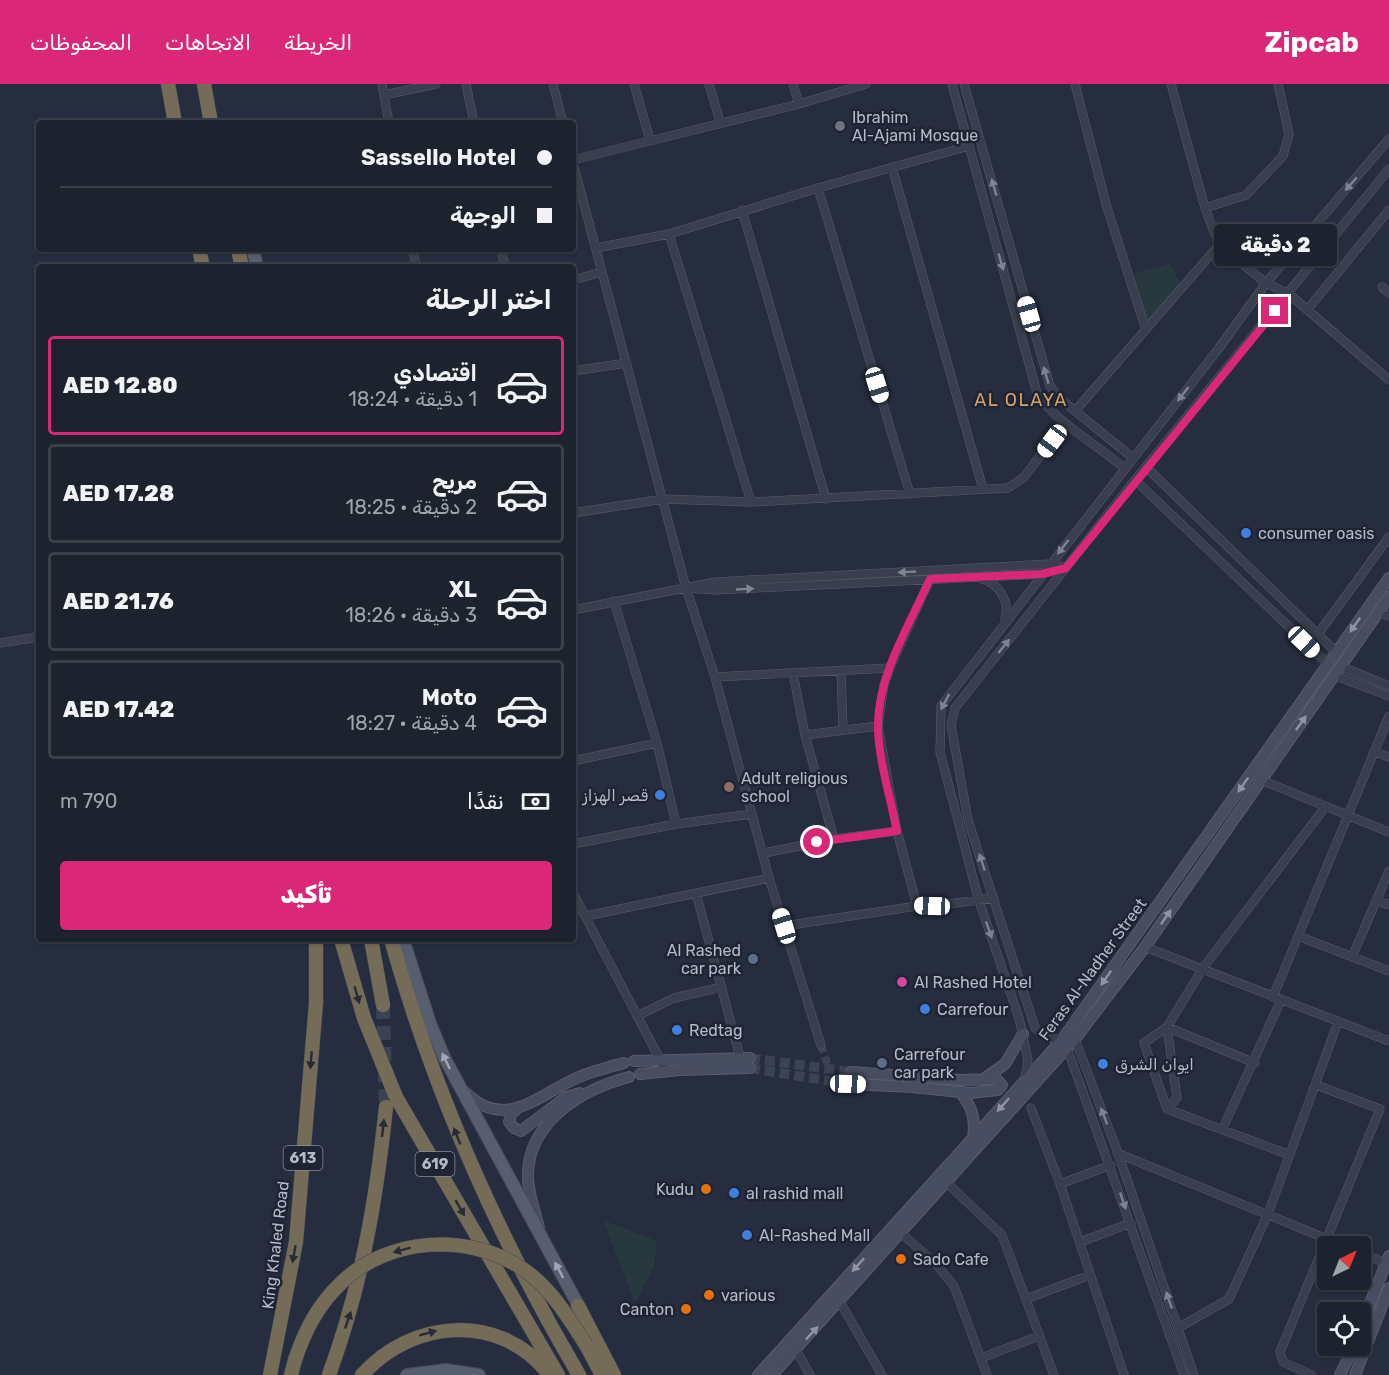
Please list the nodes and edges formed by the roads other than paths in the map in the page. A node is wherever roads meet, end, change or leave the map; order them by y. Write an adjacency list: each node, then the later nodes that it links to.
1 (167, 84): 18 (highway)
2 (382, 84): 16 (street)
3 (436, 84): 16 (street)
4 (466, 84): 21 (street)
5 (553, 84): 22 (street)
6 (634, 84): 25 (street)
7 (710, 84): 23 (street)
8 (793, 84): 17 (street)
9 (866, 84): 17 (street)
10 (952, 84): 26 (street)
11 (964, 84): 49 (street, one-way to 11)
12 (1075, 84): 45 (street)
13 (1171, 84): 32 (street)
14 (1278, 84): 32 (street)
15 (206, 88): 19 (highway)
16 (384, 95): 20 (street)
17 (799, 104): 23 (street)
18 (174, 120)
19 (212, 120)
20 (388, 120)
21 (473, 120)
22 (562, 120)
23 (720, 122): 25 (street)
24 (1389, 139): 40 (street, one-way to 40)
25 (650, 140): 27 (street)
26 (969, 147): 28 (street); 50 (street, one-way to 50)
27 (576, 161)
28 (892, 167): 31 (street); 55 (street)
29 (1389, 169): 43 (street)
30 (576, 173): 37 (street)
31 (818, 188): 33 (street); 56 (street)
32 (1205, 208): 36 (street)
33 (742, 210): 35 (street); 58 (street)
34 (1389, 210): 44 (street)
35 (669, 234): 37 (street); 59 (street)
36 (1219, 245): 40 (street); 45 (street)
37 (596, 248): 38 (street)
38 (602, 272): 39 (street); 46 (street)
39 (576, 279)
40 (1266, 283): 43 (street); 51 (street, one-way to 51)
41 (1382, 288): 42 (street)
42 (1389, 293)
43 (1289, 294): 44 (street); 52 (street)
44 (1307, 310): 48 (street)
45 (1145, 327): 49 (street)
46 (627, 363): 47 (street); 57 (street)
47 (576, 371)
48 (1389, 380)
49 (1075, 411): 51 (street)
50 (1065, 423): 53 (street); 55 (street)
51 (1133, 458): 53 (street)
52 (1146, 467): 54 (street); 74 (street)
53 (1124, 468): 62 (street, one-way to 62)
54 (1135, 480): 63 (street); 78 (street)
55 (983, 489): 56 (street)
56 (910, 494): 58 (street)
57 (664, 499): 59 (street); 60 (street); 68 (street)
58 (826, 499): 59 (street)
59 (751, 502)
60 (576, 513)
61 (1389, 537): 74 (street)
62 (1049, 564): 63 (street); 64 (street); 68 (street, one-way to 68)
63 (1066, 568): 64 (street); 108 (street, one-way to 63)
64 (1042, 574): 65 (street); 73 (street)
65 (975, 577): 67 (street); 73 (street)
66 (1389, 578): 77 (street, Feras Al-Nadher Street, one-way to 77)
67 (930, 579): 68 (street, one-way to 67); 79 (street)
68 (686, 588): 70 (street); 83 (street)
69 (1389, 597): 72 (street, Feras Al-Nadher Street)
70 (614, 601): 71 (street); 90 (street)
71 (576, 609)
72 (1384, 614): 81 (street, Feras Al-Nadher Street)
73 (1002, 624): 110 (street, one-way to 110)
74 (1318, 634): 77 (street)
75 (36, 637): 76 (street)
76 (0, 643)
77 (1336, 652): 78 (street, Feras Al-Nadher Street)
78 (1328, 664): 133 (street, Feras Al-Nadher Street, one-way to 133)
79 (891, 668): 80 (street); 87 (street)
80 (842, 670): 82 (street); 88 (street)
81 (1337, 671): 84 (street); 85 (street); 94 (street, Feras Al-Nadher Street, one-way to 81)
82 (793, 673): 83 (street); 89 (street)
83 (715, 676): 96 (street)
84 (1389, 686)
85 (1389, 696)
86 (1389, 716): 91 (street)
87 (878, 726): 88 (street); 99 (street)
88 (843, 730): 89 (street)
89 (805, 735): 101 (street)
90 (657, 743): 93 (street); 98 (street)
91 (1375, 752): 92 (street); 97 (street)
92 (1389, 757)
93 (576, 760)
94 (1261, 780): 95 (street); 121 (street, Feras Al-Nadher Street, one-way to 94)
95 (1326, 806): 97 (street); 123 (street)
96 (752, 814): 98 (street); 103 (street)
97 (1347, 815): 100 (street); 115 (street)
98 (676, 824): 102 (street)
99 (897, 831): 101 (street); 112 (street)
100 (1389, 831)
101 (834, 839): 103 (street)
102 (576, 843)
103 (764, 854): 105 (street)
104 (1389, 871): 109 (street)
105 (769, 878): 106 (street); 114 (street)
106 (696, 893): 113 (street); 125 (street)
107 (576, 898): 113 (street)
108 (994, 898): 110 (street); 133 (street)
109 (1376, 900): 111 (street); 122 (street)
110 (979, 901): 112 (street); 131 (street, one-way to 131)
111 (1389, 905)
112 (917, 906): 114 (street)
113 (586, 916): 128 (street)
114 (784, 926): 134 (street)
115 (1298, 936): 122 (street); 126 (street)
116 (316, 942): 181 (highway, King Khaled Road / 613, one-way to 181)
117 (342, 942): 188 (highway, 619, one-way to 188)
118 (372, 942): 127 (highway)
119 (392, 942): 189 (highway, 619, one-way to 119)
120 (404, 942): 144 (main road, one-way to 120)
121 (1145, 947): 123 (street); 133 (street, Feras Al-Nadher Street)
122 (1352, 957): 124 (street)
123 (1203, 968): 126 (street); 130 (street)
124 (1389, 971)
125 (722, 987): 128 (street); 136 (street)
126 (1277, 998): 129 (street); 137 (street)
127 (383, 1005)
128 (638, 1016): 135 (street)
129 (1338, 1022): 132 (street); 143 (street)
130 (1167, 1028): 137 (street); 150 (street); 150 (street)
131 (1023, 1034): 140 (street); 141 (street)
132 (1389, 1041)
133 (1068, 1042): 141 (street, Feras Al-Nadher Street); 154 (street); 155 (street, one-way to 133); 158 (street, Feras Al-Nadher Street)
134 (821, 1045)
135 (660, 1060): 136 (street); 138 (street); 148 (street)
136 (747, 1061): 138 (street)
137 (1255, 1063): 152 (street)
138 (666, 1071): 145 (street)
139 (851, 1072): 140 (street)
140 (984, 1079): 146 (street)
141 (1023, 1082): 153 (street, Feras Al-Nadher Street, one-way to 153)
142 (848, 1084): 146 (street)
143 (1316, 1085): 156 (street); 164 (street)
144 (459, 1086): 148 (street); 165 (main road)
145 (596, 1089): 148 (street); 165 (street)
146 (960, 1092): 153 (street)
147 (386, 1107): 183 (highway, one-way to 147)
148 (518, 1108)
149 (1031, 1108): 159 (street)
150 (1167, 1108): 152 (street)
151 (1235, 1125): 152 (street)
152 (1222, 1130): 156 (street)
153 (973, 1138): 193 (street, Feras Al-Nadher Street, one-way to 193)
154 (1104, 1148): 155 (street); 157 (street)
155 (1118, 1153): 160 (street); 176 (street, one-way to 155)
156 (1290, 1155): 160 (street)
157 (1111, 1165): 159 (street); 161 (street, one-way to 161)
158 (947, 1183): 162 (street, Feras Al-Nadher Street); 172 (street)
159 (1060, 1184): 166 (street)
160 (1268, 1214): 163 (street); 176 (street)
161 (1131, 1223): 166 (street); 200 (street)
162 (901, 1233): 173 (street, Feras Al-Nadher Street); 180 (street)
163 (1319, 1236)
164 (1327, 1236)
165 (542, 1237): 175 (main road, one-way to 165)
166 (1080, 1242): 170 (street)
167 (1371, 1256): 168 (street)
168 (1388, 1260): 174 (street)
169 (1317, 1261): 202 (street)
170 (1090, 1275): 172 (street); 199 (street)
171 (1389, 1288): 204 (street)
172 (1026, 1299): 177 (street)
173 (840, 1302): 178 (street, Feras Al-Nadher Street, one-way to 173); 196 (street)
174 (1371, 1302)
175 (578, 1306): 191 (highway); 192 (main road)
176 (1178, 1328): 201 (street)
177 (1040, 1336): 180 (street); 198 (street)
178 (796, 1350): 194 (street, Feras Al-Nadher Street); 195 (street)
179 (1349, 1356): 203 (street)
180 (981, 1358): 197 (street)
181 (270, 1375)
182 (291, 1375): 190 (highway, one-way to 182, bridge)
183 (329, 1375)
184 (362, 1375): 187 (highway, one-way to 187)
185 (407, 1375): 186 (main road)
186 (479, 1375)
187 (550, 1375)
188 (558, 1375)
189 (579, 1375)
190 (602, 1375)
191 (614, 1375)
192 (619, 1375)
193 (758, 1375)
194 (772, 1375)
195 (810, 1375)
196 (882, 1375)
197 (987, 1375)
198 (1054, 1375)
199 (1124, 1375)
200 (1184, 1375)
201 (1194, 1375)
202 (1312, 1375)
203 (1340, 1375)
204 (1355, 1375)

